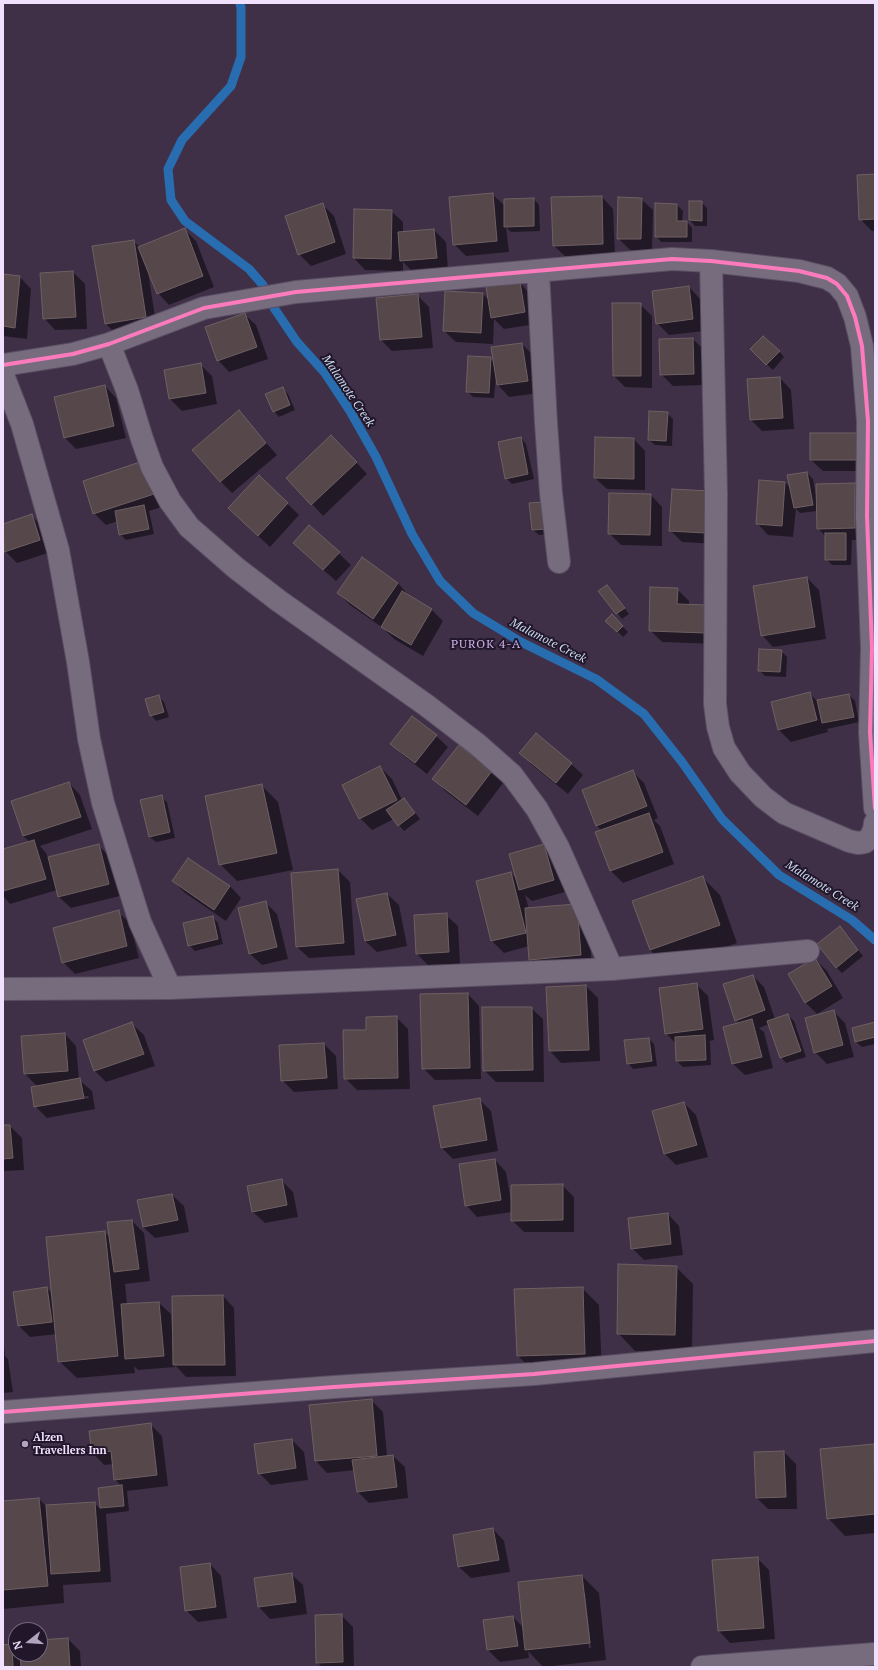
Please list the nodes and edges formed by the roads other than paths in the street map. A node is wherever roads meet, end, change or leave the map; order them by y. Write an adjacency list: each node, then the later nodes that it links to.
1 (711, 261): 2 (street); 7 (street); 8 (street)
2 (538, 272): 3 (street); 6 (street)
3 (109, 344): 4 (street); 10 (street)
4 (3, 365)
5 (3, 375): 11 (street)
6 (559, 562)
7 (875, 808)
8 (875, 823)
9 (808, 951): 10 (street)
10 (612, 969): 11 (street)
11 (170, 988): 12 (street)
12 (3, 989)
13 (875, 1341): 14 (street)
14 (3, 1412)
15 (875, 1654): 16 (street)
16 (702, 1667)

